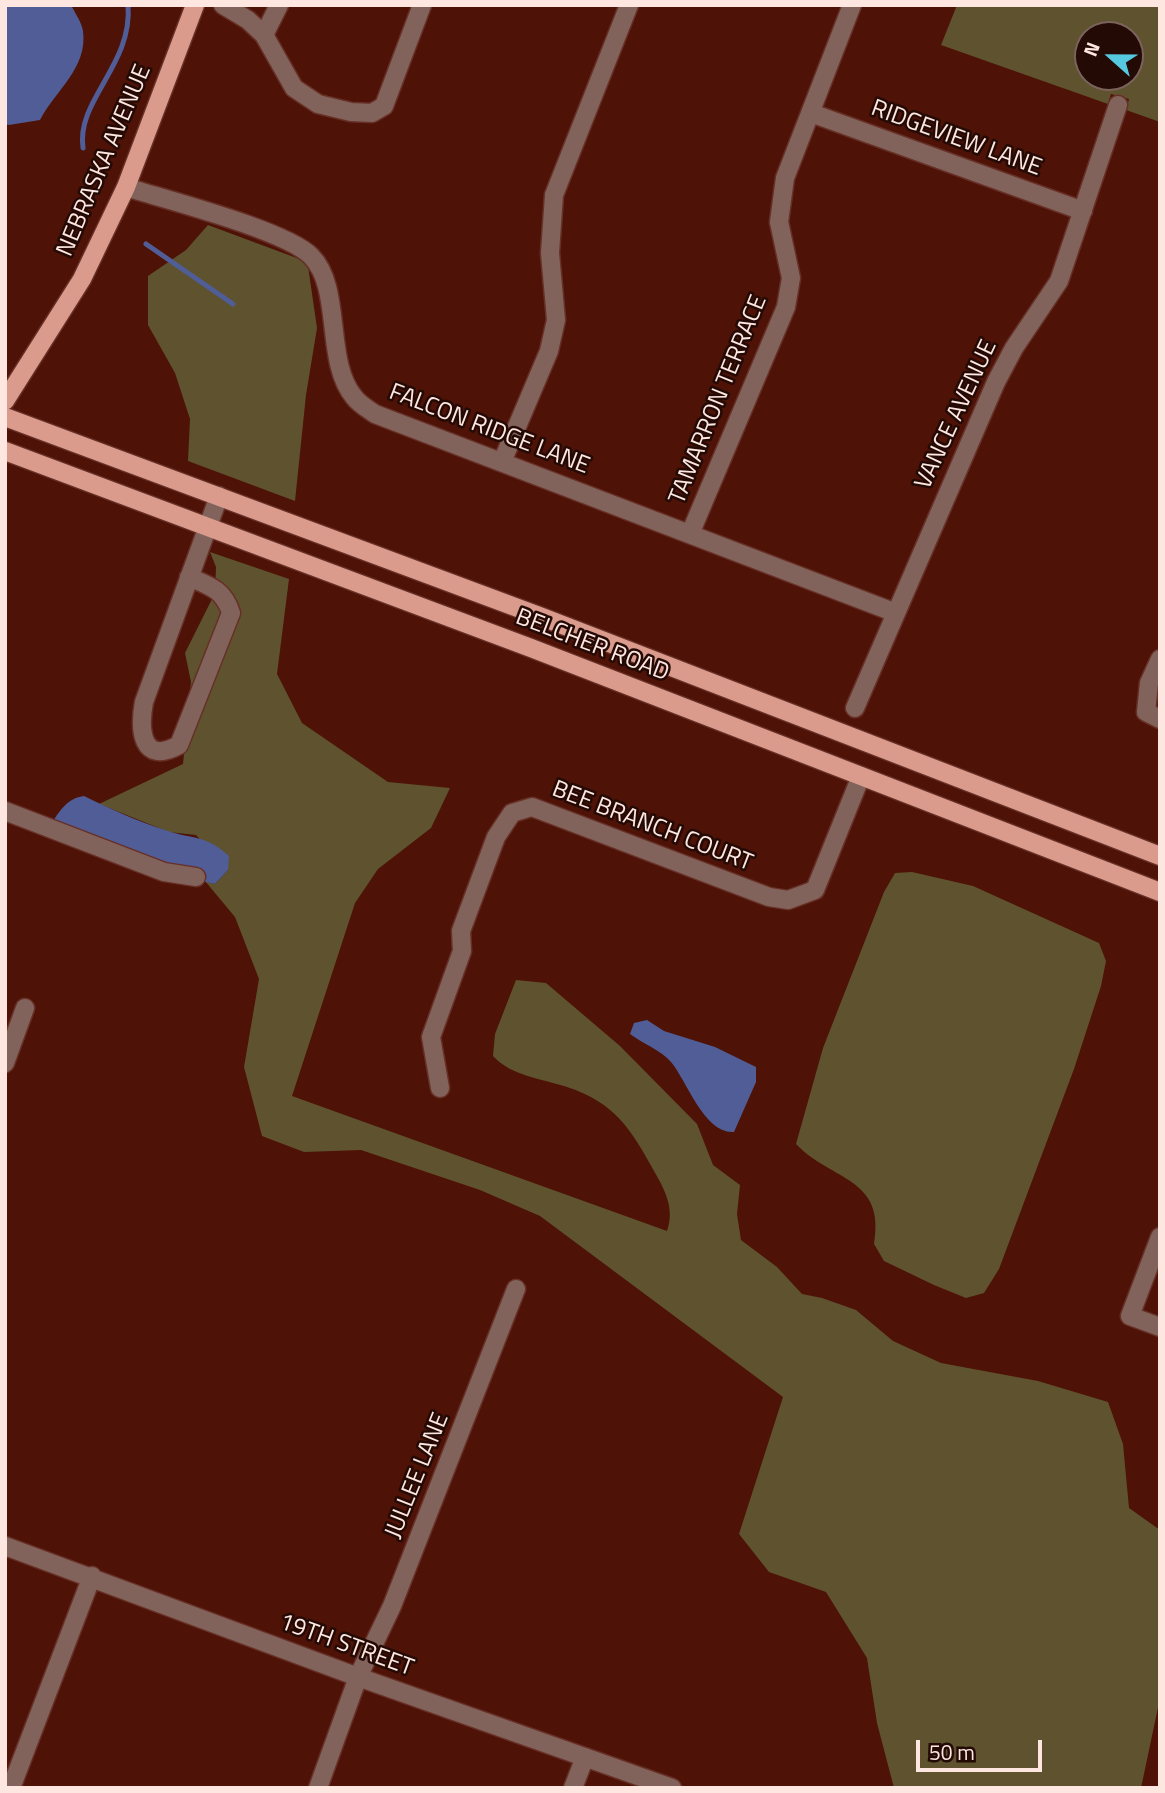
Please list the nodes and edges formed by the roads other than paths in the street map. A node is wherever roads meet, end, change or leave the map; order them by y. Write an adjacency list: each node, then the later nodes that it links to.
1 (195, 5): 10 (main road, NEBRASKA AVENUE)
2 (222, 5): 7 (street)
3 (279, 5): 7 (street)
4 (422, 5): 7 (street)
5 (629, 5): 15 (street)
6 (852, 5): 9 (street, TAMARRON TERRACE)
7 (264, 35)
8 (1118, 105): 11 (street, VANCE AVENUE)
9 (811, 113): 11 (street, RIDGEVIEW LANE); 18 (street, TAMARRON TERRACE)
10 (126, 187): 12 (main road, NEBRASKA AVENUE); 15 (street, FALCON RIDGE LANE)
11 (1083, 211): 20 (street, VANCE AVENUE)
12 (5, 401)
13 (5, 417): 16 (main road, BELCHER ROAD)
14 (5, 451): 17 (main road, BELCHER ROAD)
15 (502, 462): 18 (street, FALCON RIDGE LANE)
16 (219, 496): 17 (street); 26 (main road, BELCHER ROAD)
17 (208, 527): 19 (street); 24 (main road, BELCHER ROAD)
18 (690, 534): 20 (street, FALCON RIDGE LANE)
19 (190, 577): 19 (street)
20 (896, 613): 22 (street, VANCE AVENUE)
21 (1160, 659): 23 (street)
22 (855, 708)
23 (1153, 716)
24 (860, 776): 28 (main road, BELCHER ROAD); 31 (street, BEE BRANCH COURT)
25 (5, 811): 27 (street)
26 (1160, 856)
27 (196, 877)
28 (1160, 892)
29 (24, 1007): 30 (street)
30 (5, 1063)
31 (440, 1088)
32 (1160, 1237): 34 (street)
33 (516, 1289): 37 (street, JULLEE LANE)
34 (1160, 1327)
35 (5, 1546): 36 (street, 19TH STREET)
36 (92, 1576): 37 (street, 19TH STREET); 39 (street)
37 (358, 1677): 38 (street, 19TH STREET); 40 (street, JULLEE LANE)
38 (585, 1757): 41 (street); 42 (street, 19TH STREET)
39 (11, 1788)
40 (318, 1788)
41 (573, 1788)
42 (672, 1788)

